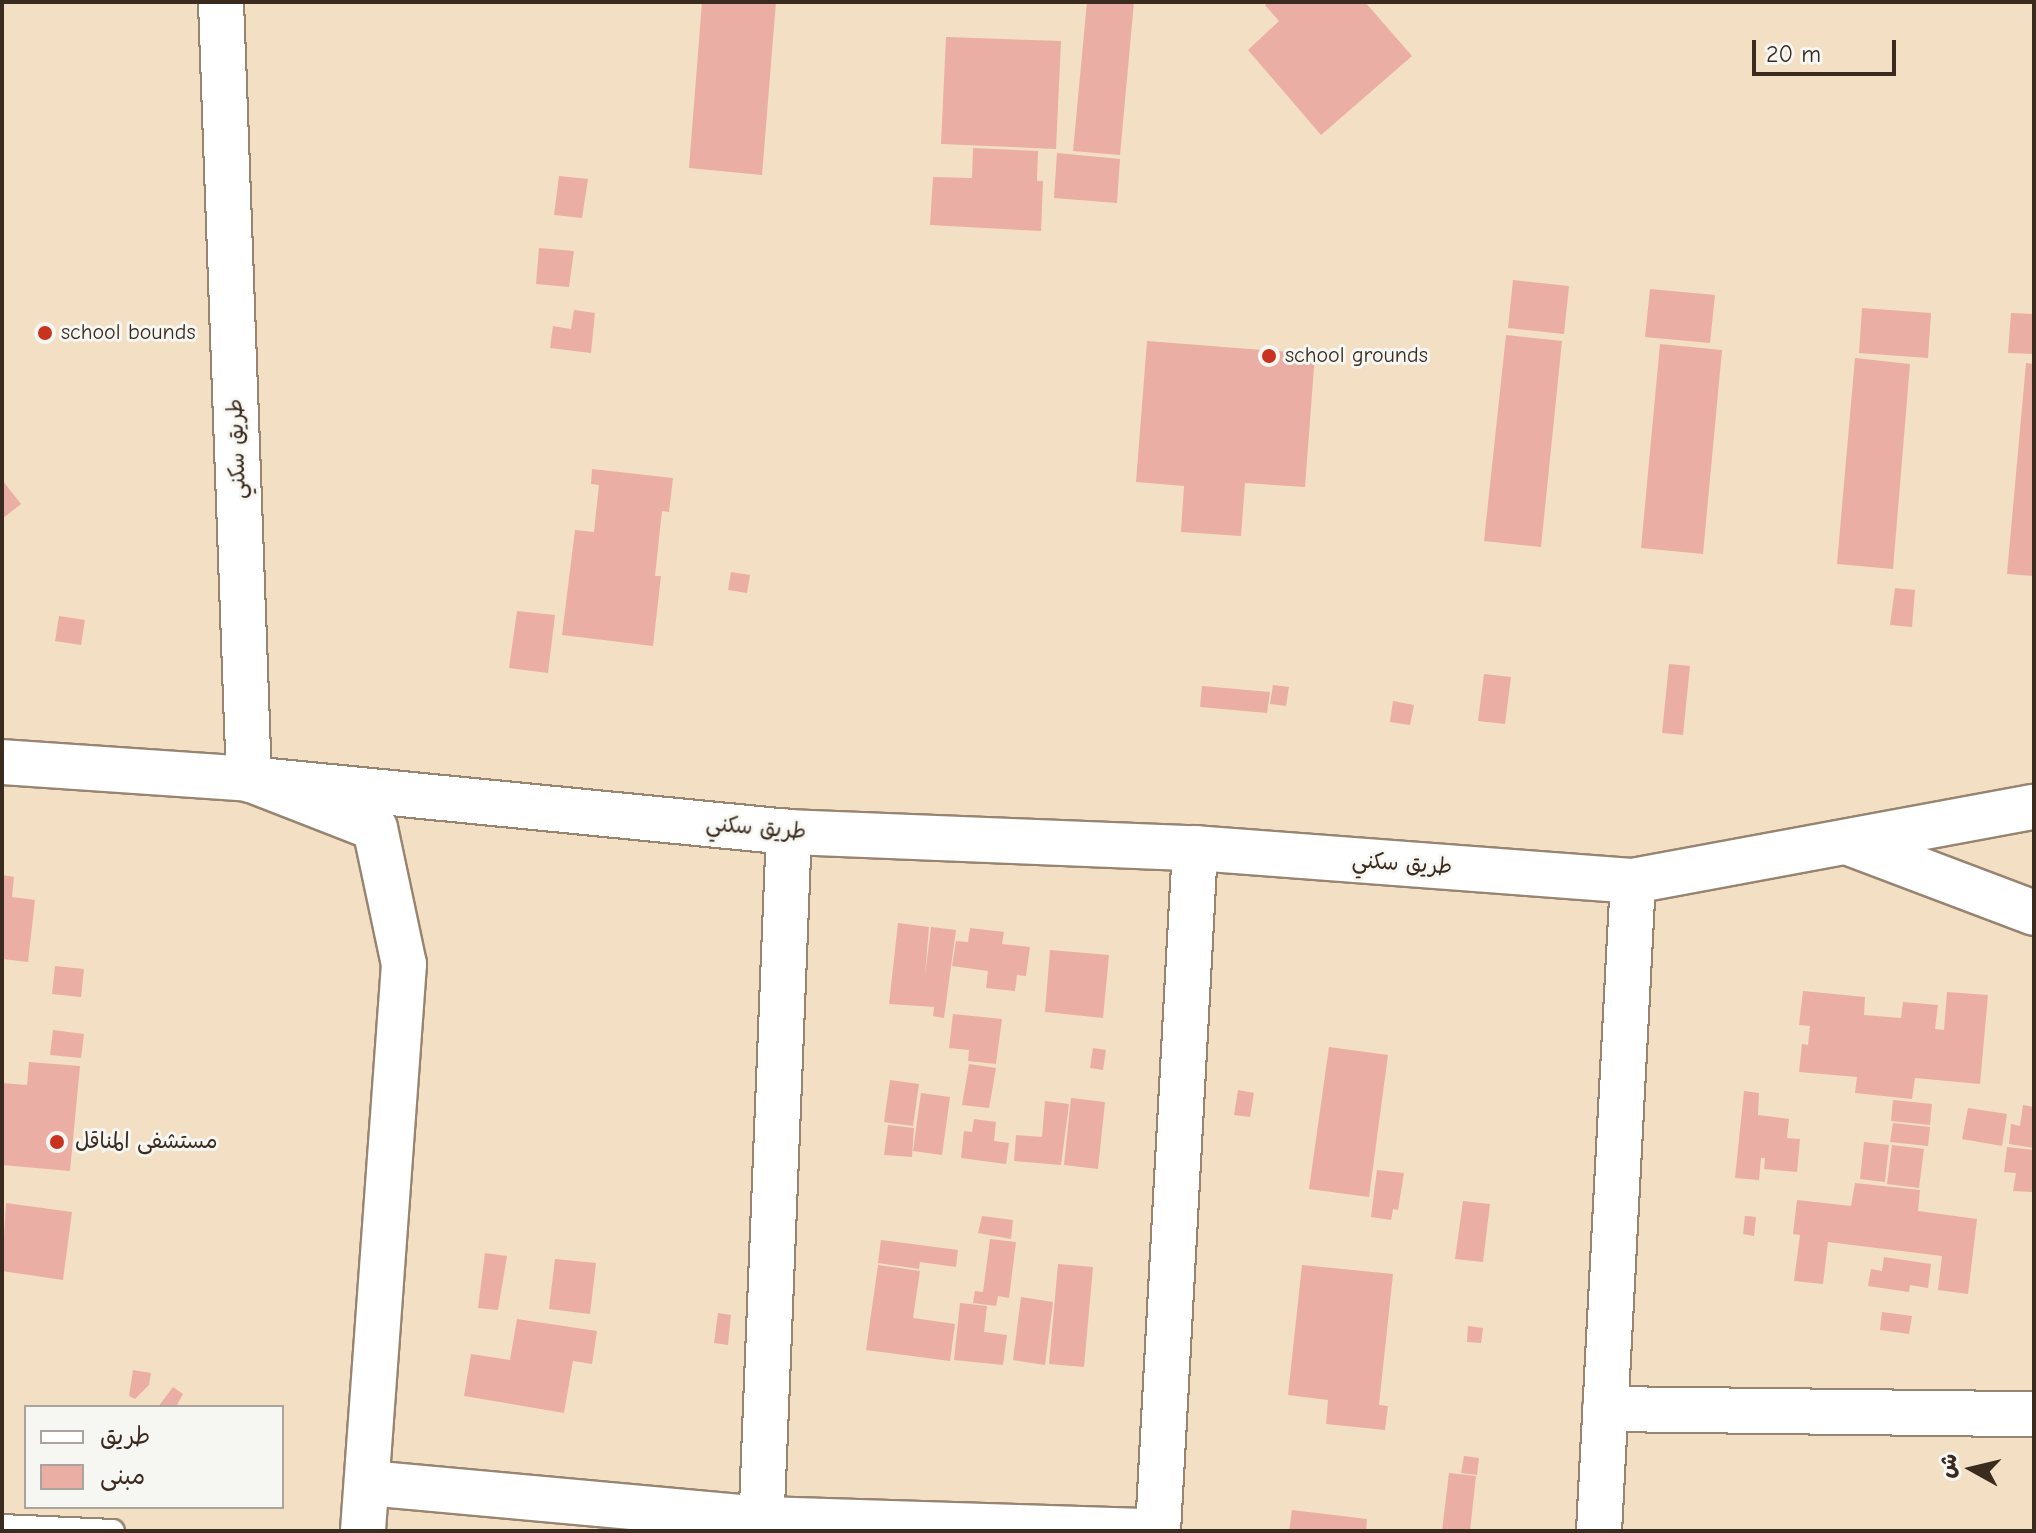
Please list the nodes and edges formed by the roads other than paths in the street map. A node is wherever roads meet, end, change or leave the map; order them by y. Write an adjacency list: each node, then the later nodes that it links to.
1 (221, 2): 3 (street, طريق سكني)
2 (2, 762): 3 (street)
3 (249, 779): 5 (street, طريق سكني); 12 (street)
4 (2034, 807): 6 (street, طريق سكني)
5 (789, 832): 7 (street, طريق سكني); 13 (street)
6 (1849, 843): 8 (street, طريق سكني); 9 (street)
7 (1195, 848): 8 (street, طريق سكني); 18 (street)
8 (1633, 881): 10 (street)
9 (2034, 913)
10 (1605, 1409): 11 (street); 19 (street)
11 (2034, 1414)
12 (368, 1483): 13 (street); 16 (street)
13 (761, 1525): 17 (street)
14 (2, 1526): 15 (lane)
15 (113, 1531)
16 (363, 1531)
17 (1146, 1531)
18 (1158, 1531)
19 (1599, 1531)

